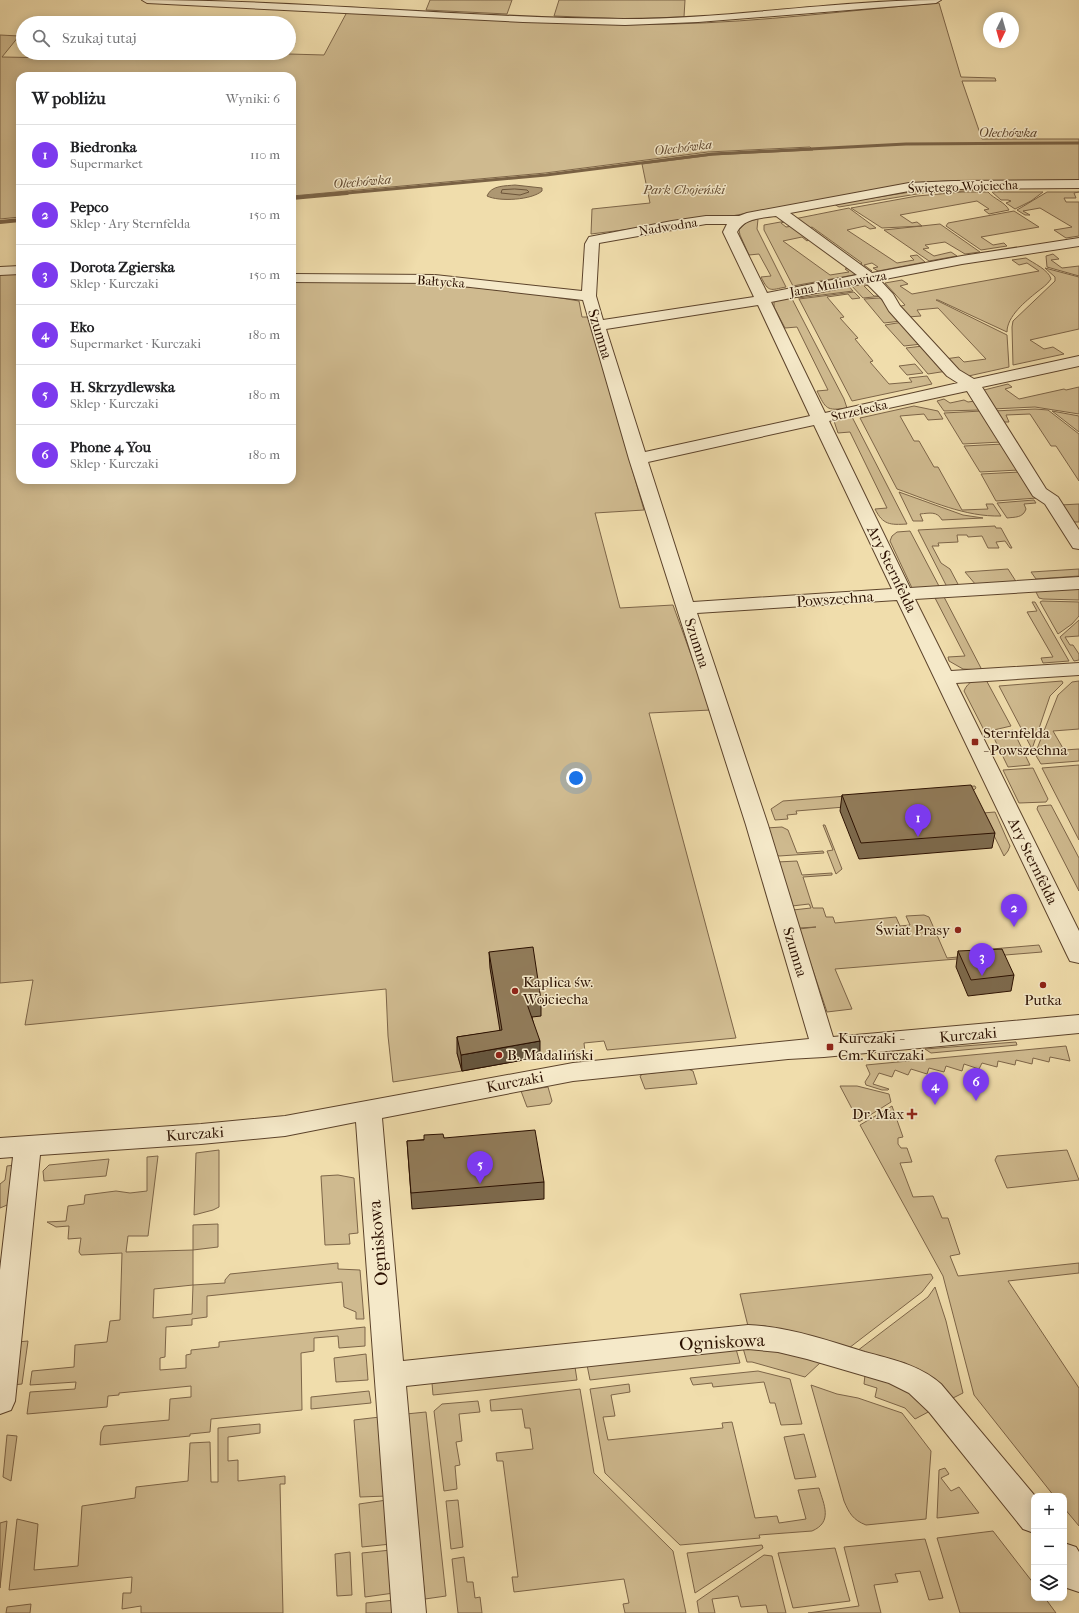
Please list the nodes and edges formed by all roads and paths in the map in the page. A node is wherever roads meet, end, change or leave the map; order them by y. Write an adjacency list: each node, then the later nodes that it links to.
1 (147, 0): 2 (street)
2 (936, 0)
3 (1079, 184): 4 (street, Świętego Wojciecha)
4 (778, 211): 5 (street); 11 (street)
5 (740, 220): 6 (street, Nadwodna); 13 (street, Ary Sternfelda)
6 (598, 239): 12 (street, Szumna)
7 (1079, 242): 11 (street, Jana Mulinowicza)
8 (16, 270): 9 (street)
9 (0, 271)
10 (296, 278): 12 (street, Bałtycka)
11 (870, 278): 13 (street, Jana Mulinowicza); 16 (street)
12 (588, 296): 14 (street, Szumna)
13 (762, 300): 14 (street, Jana Mulinowicza); 17 (street, Ary Sternfelda)
14 (597, 326): 18 (street, Szumna)
15 (1079, 361): 16 (street, Strzelecka)
16 (972, 385): 17 (street, Strzelecka); 19 (street)
17 (820, 419): 18 (street, Strzelecka); 21 (street, Ary Sternfelda)
18 (638, 459): 22 (street, Szumna)
19 (1079, 544)
20 (1079, 582): 21 (street, Powszechna)
21 (904, 594): 22 (street, Powszechna); 24 (street, Ary Sternfelda)
22 (686, 608): 27 (street, Szumna)
23 (1079, 669): 24 (street)
24 (944, 678): 25 (street, Ary Sternfelda)
25 (1079, 955)
26 (1079, 1024): 27 (street, Kurczaki)
27 (824, 1048): 28 (street, Kurczaki)
28 (368, 1111): 29 (street, Kurczaki); 31 (street, Ogniskowa)
29 (28, 1145): 30 (street, Kurczaki); 32 (street)
30 (0, 1148)
31 (389, 1375): 33 (street, Ogniskowa); 36 (street, Ogniskowa)
32 (0, 1401)
33 (1031, 1515)
34 (1067, 1562): 35 (street)
35 (1079, 1577)
36 (409, 1613)

